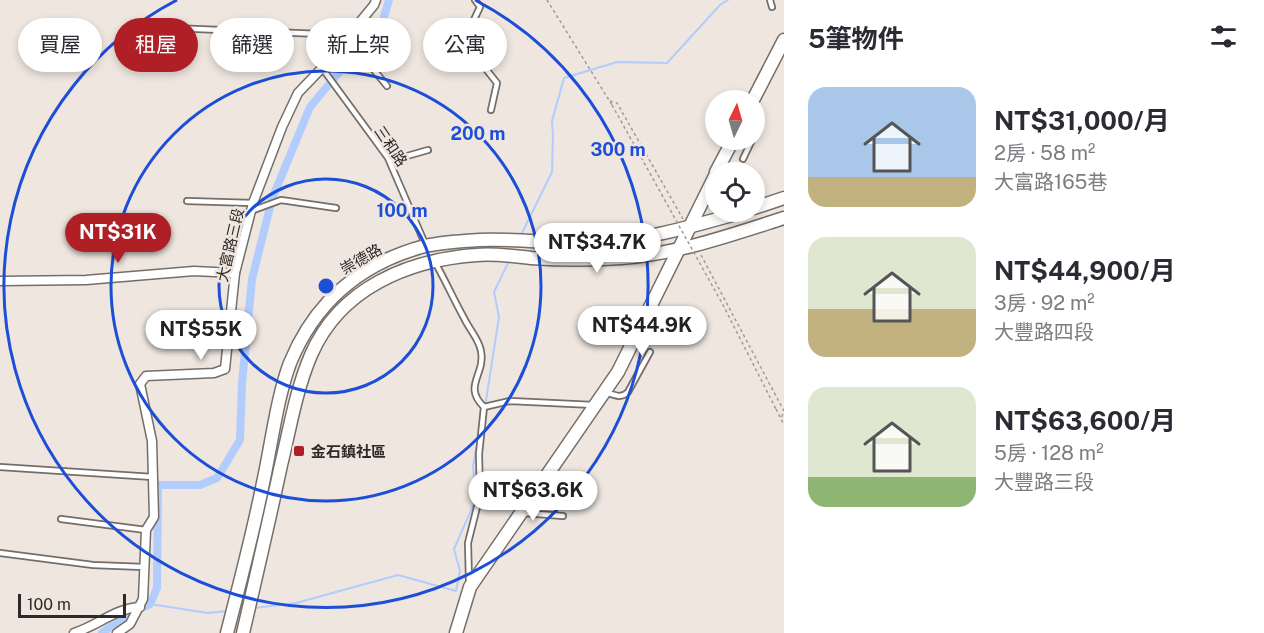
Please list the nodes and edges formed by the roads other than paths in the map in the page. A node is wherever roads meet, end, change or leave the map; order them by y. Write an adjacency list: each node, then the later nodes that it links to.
1 (376, 0): 5 (street, 大富路三段)
2 (475, 0): 14 (lane)
3 (770, 0): 4 (lane)
4 (772, 7)
5 (363, 18)
6 (198, 29): 7 (lane)
7 (306, 33)
8 (784, 40): 13 (street)
9 (318, 72): 23 (street, 大富路三段)
10 (325, 72): 18 (lane, 三和路)
11 (376, 72): 12 (lane)
12 (387, 86)
13 (758, 90)
14 (491, 110)
15 (429, 150): 18 (lane)
16 (747, 150): 17 (lane)
17 (743, 159)
18 (391, 163): 28 (lane, 三和路)
19 (705, 194): 27 (street)
20 (784, 198): 22 (street)
21 (187, 201): 23 (lane)
22 (765, 204)
23 (254, 208): 24 (lane); 31 (street, 大富路三段)
24 (336, 208)
25 (784, 218): 29 (street, 崇德路)
26 (706, 222): 27 (street, 崇德路)
27 (688, 227): 28 (street, 崇德路); 29 (street)
28 (426, 246): 49 (street, 崇德路)
29 (676, 250): 30 (street, 崇德路); 34 (street)
30 (435, 260): 36 (lane); 50 (street, 崇德路)
31 (235, 273): 32 (street); 38 (street, 大富路三段)
32 (0, 281)
33 (650, 352): 34 (lane)
34 (605, 392): 35 (street)
35 (597, 405): 36 (lane); 39 (street)
36 (484, 407): 45 (lane)
37 (0, 467): 38 (lane)
38 (154, 477): 42 (street, 大富路三段)
39 (522, 513): 40 (lane); 45 (street)
40 (563, 516)
41 (60, 519): 42 (lane)
42 (146, 530): 44 (street, 大富路三段)
43 (0, 553): 44 (lane)
44 (144, 567): 46 (street, 大富路三段)
45 (470, 586): 51 (street)
46 (140, 607): 47 (street); 48 (street)
47 (74, 633)
48 (117, 633)
49 (227, 633)
50 (243, 633)
51 (456, 633)

